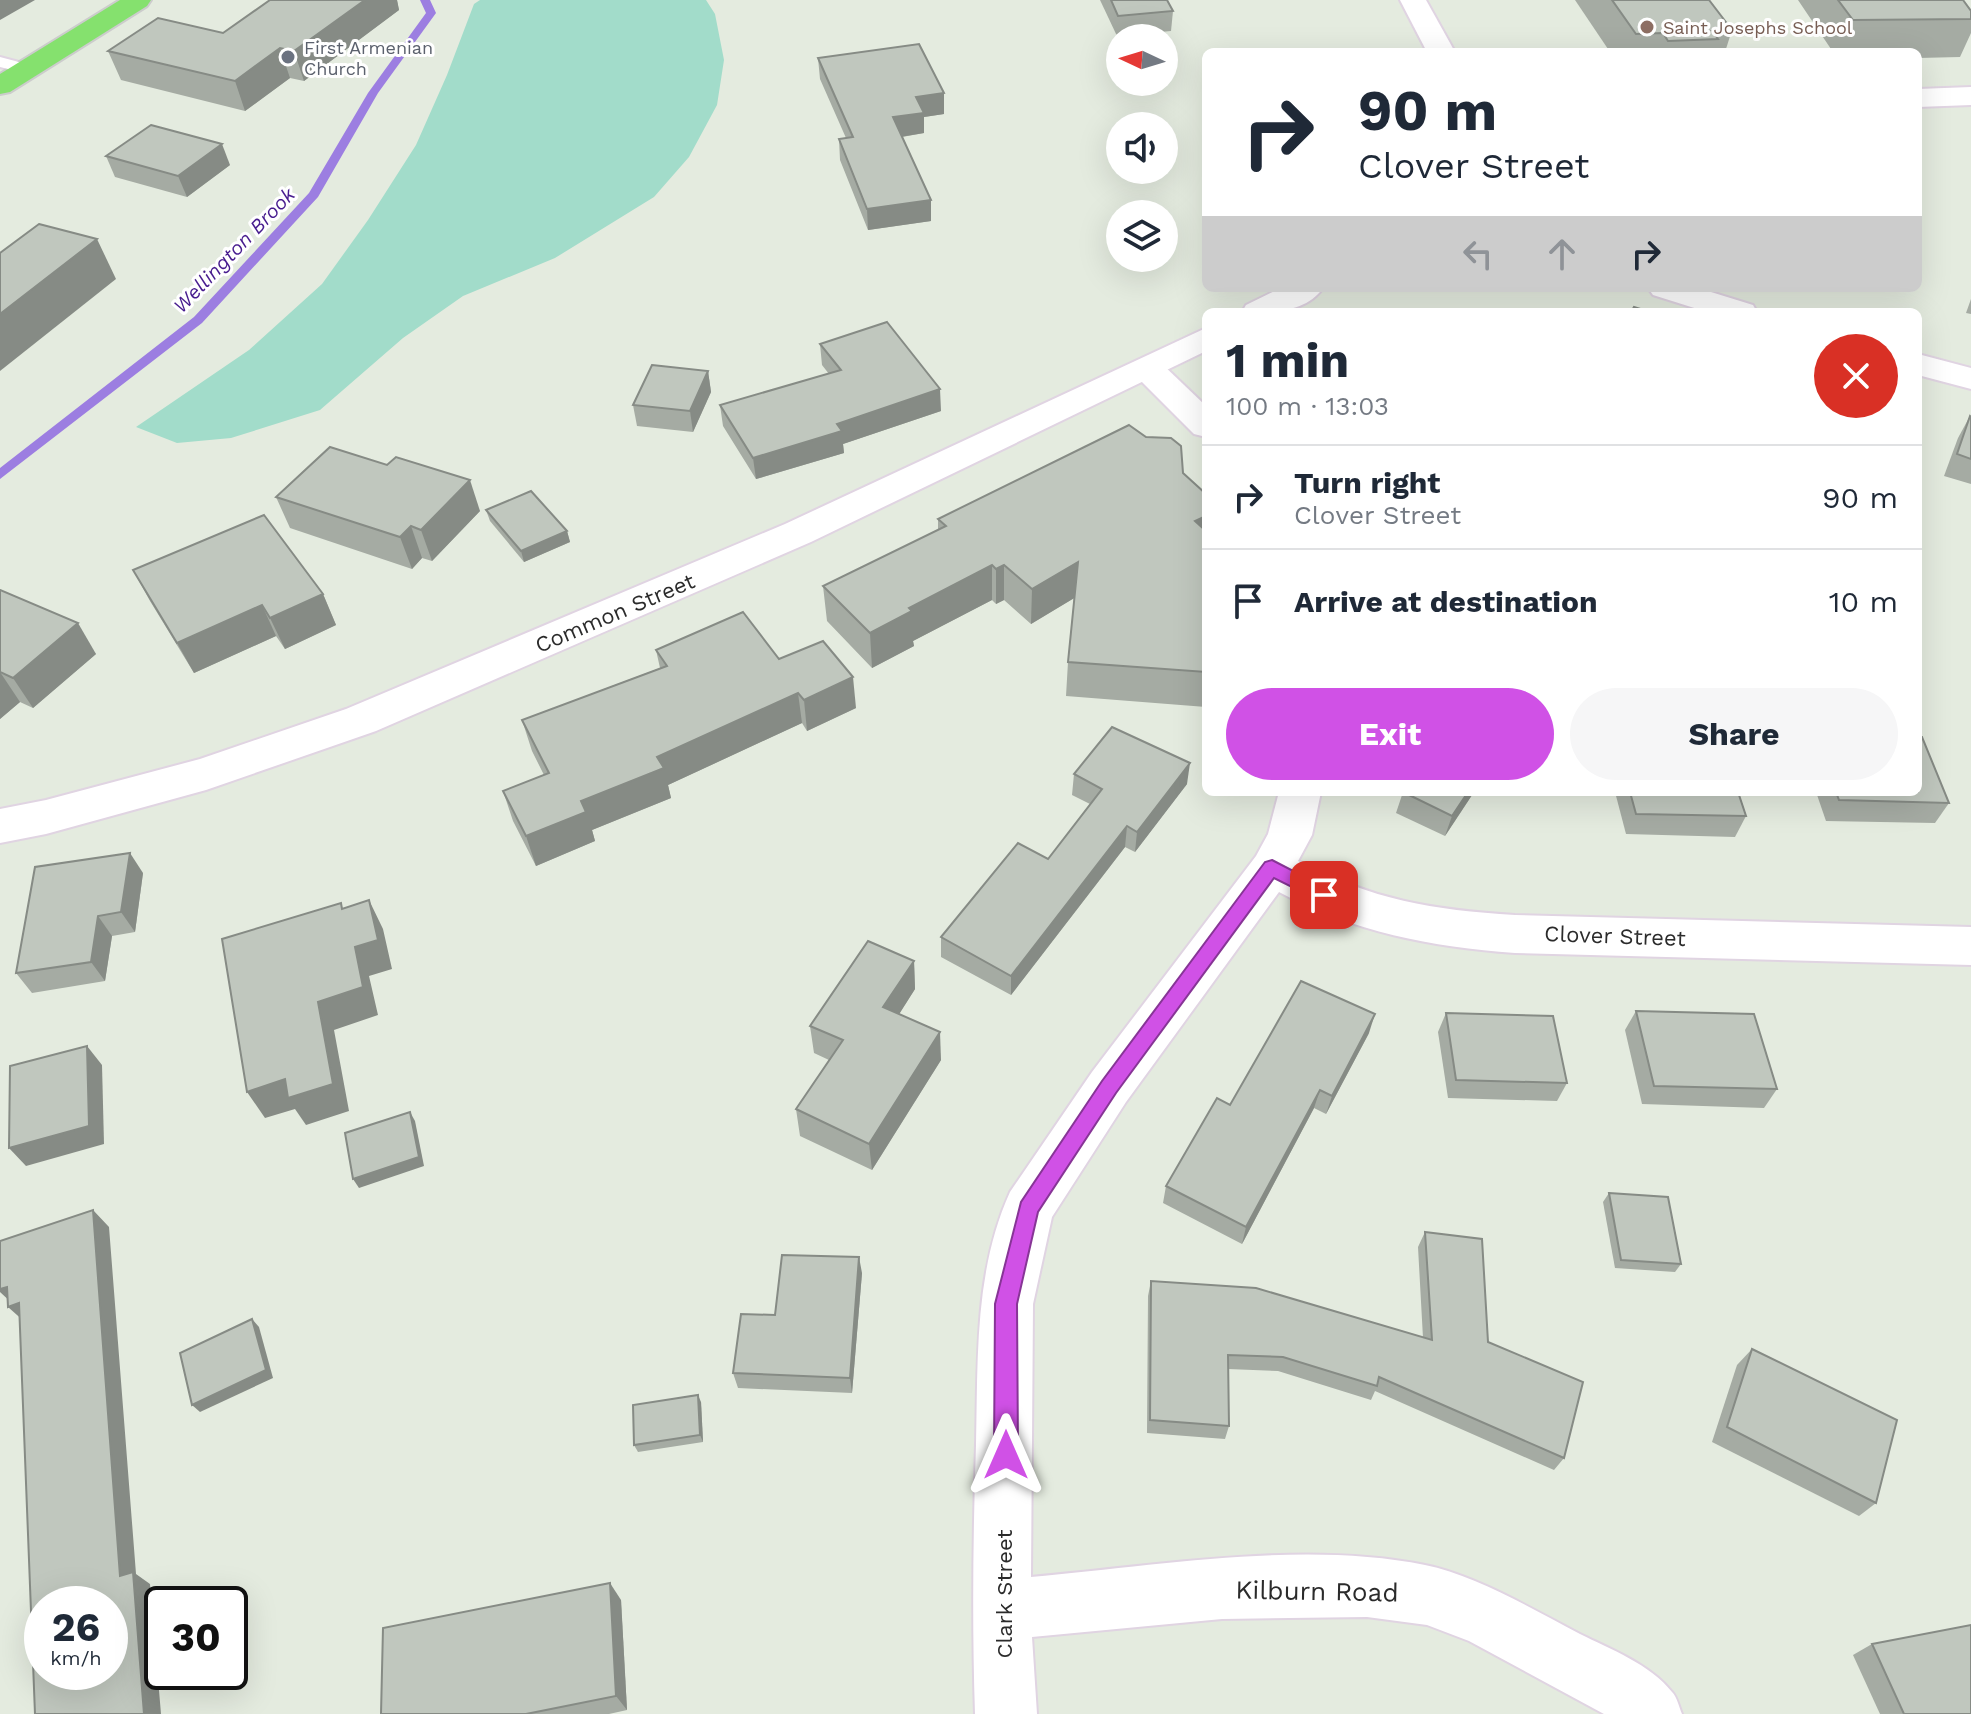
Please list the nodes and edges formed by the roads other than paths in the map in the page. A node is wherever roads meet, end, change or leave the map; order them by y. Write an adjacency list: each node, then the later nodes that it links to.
1 (101, 0): 5 (main road)
2 (138, 0): 6 (main road)
3 (1413, 0): 4 (street)
4 (1439, 48)
5 (0, 62): 6 (lane)
6 (28, 69): 7 (main road)
7 (0, 86)
8 (1971, 96): 9 (street)
9 (1922, 98)
10 (1299, 292): 12 (street)
11 (1677, 292): 13 (street)
12 (1266, 308)
13 (1728, 308)
14 (1202, 340): 16 (street, Common Street)
15 (1922, 365): 17 (street)
16 (1148, 369): 18 (street); 20 (street, Common Street)
17 (1971, 379)
18 (1202, 422)
19 (1299, 796): 21 (street, Clark Street)
20 (0, 826)
21 (1272, 868): 22 (street, Clover Street); 23 (street, Clark Street)
22 (1971, 946)
23 (1001, 1610): 24 (street, Clark Street); 25 (street, Kilburn Road)
24 (1006, 1714)
25 (1651, 1714)

